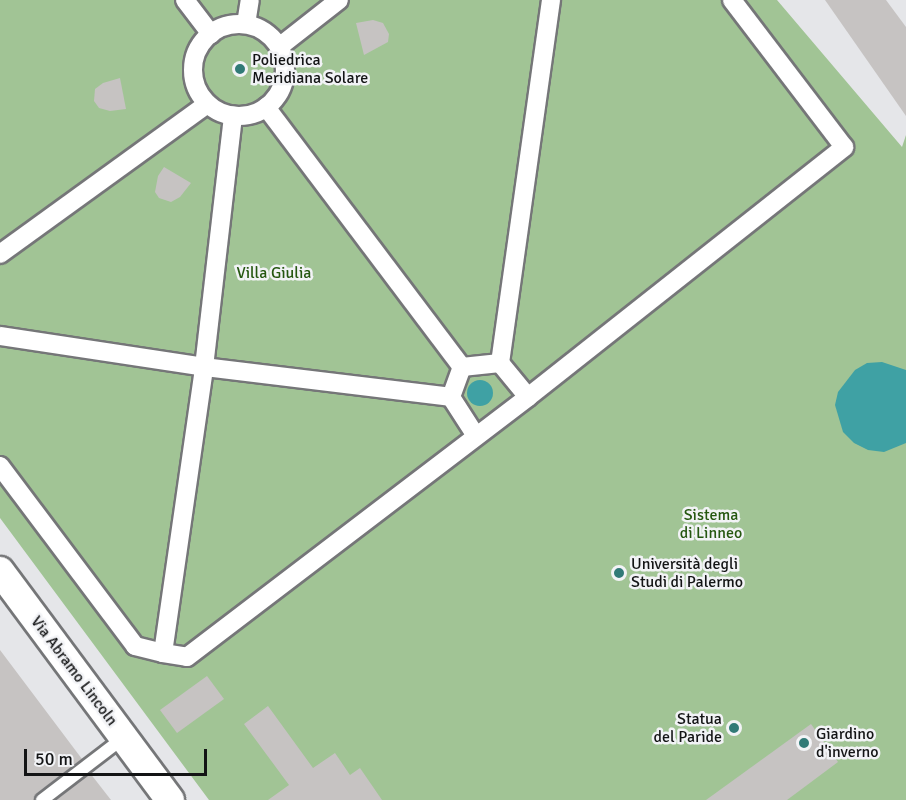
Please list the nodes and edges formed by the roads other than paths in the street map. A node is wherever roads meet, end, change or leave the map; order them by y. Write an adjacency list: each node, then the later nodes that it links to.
1 (185, 0): 7 (street)
2 (250, 0): 6 (street)
3 (339, 0): 8 (street)
4 (551, 0): 14 (street)
5 (732, 0): 18 (street)
6 (246, 24): 7 (street); 8 (street)
7 (211, 34): 9 (street)
8 (279, 47): 10 (street)
9 (207, 104): 11 (street); 12 (street)
10 (266, 107): 11 (street); 16 (street)
11 (233, 116): 15 (street)
12 (0, 254)
13 (0, 336): 15 (street)
14 (500, 363): 16 (street); 18 (street)
15 (204, 367): 17 (street); 22 (street)
16 (462, 367): 17 (street)
17 (451, 397): 19 (street)
18 (528, 397): 19 (street)
19 (476, 436): 22 (street)
20 (0, 466): 22 (street)
21 (0, 571): 23 (street, Via Abramo Lincoln)
22 (163, 653)
23 (123, 738): 24 (lane); 25 (street, Via Abramo Lincoln)
24 (42, 800)
25 (170, 800)

